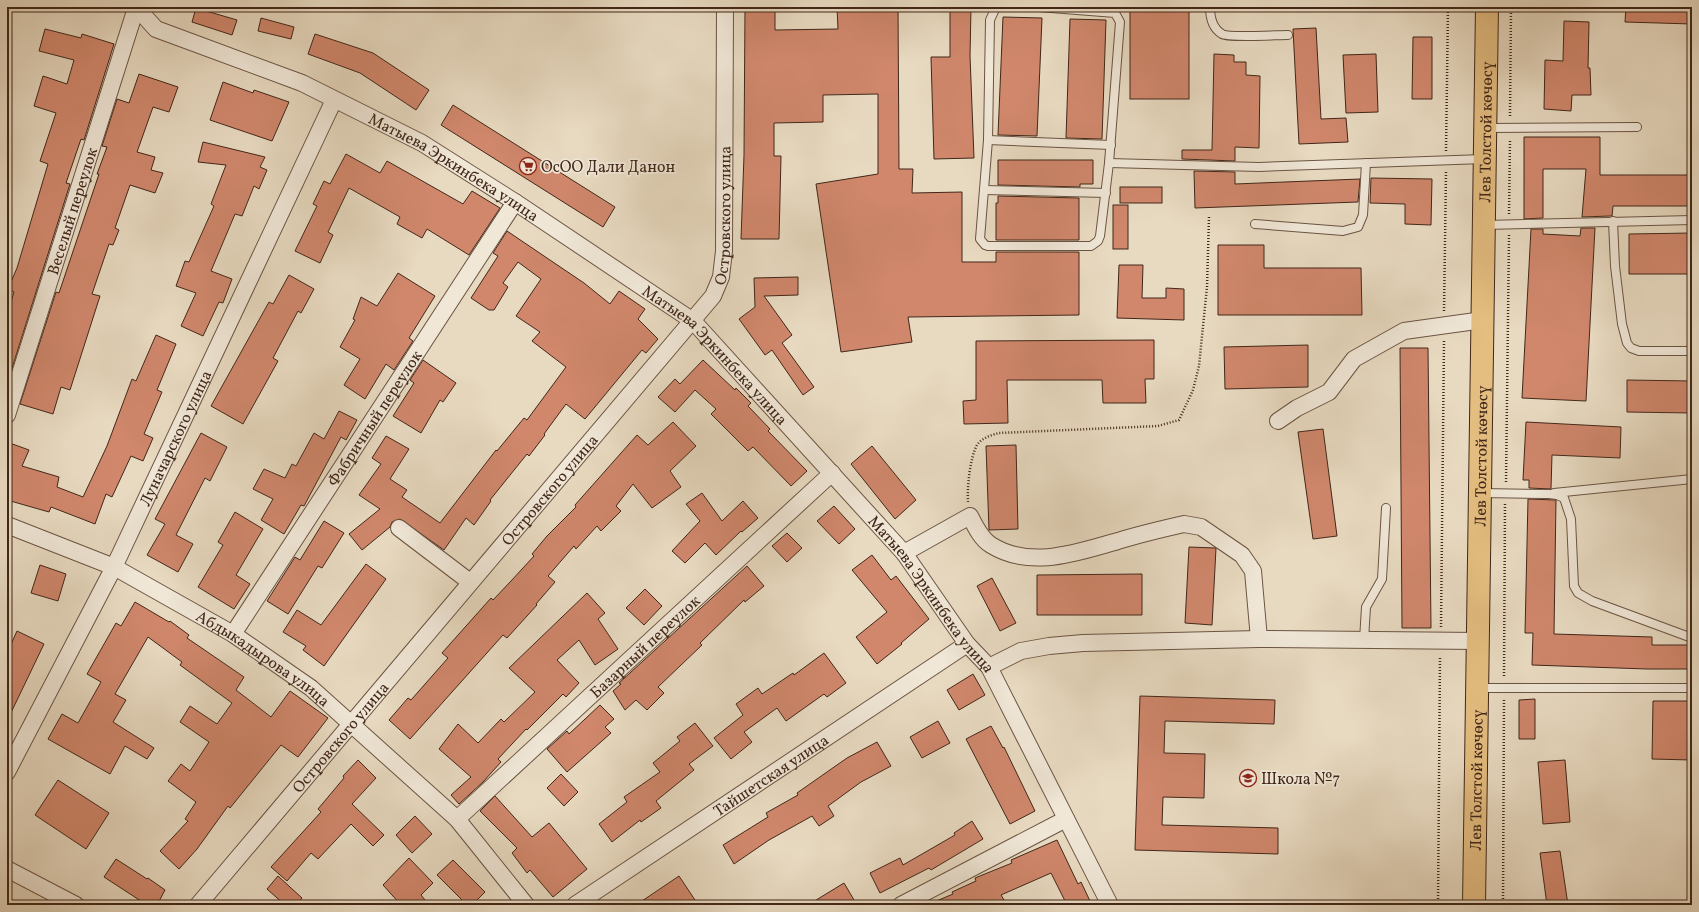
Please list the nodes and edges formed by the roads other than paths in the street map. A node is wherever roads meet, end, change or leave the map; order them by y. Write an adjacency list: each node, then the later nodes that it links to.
1 (136, 7): 8 (street, Матыева Эркинбека улица); 26 (street, Веселый переулок)
2 (725, 7): 24 (street, Островского улица)
3 (996, 7): 11 (lane)
4 (1039, 7): 12 (lane)
5 (1210, 7): 7 (lane)
6 (1487, 7): 10 (main road, Лев Толстой көчөсү)
7 (1288, 35)
8 (334, 100): 18 (street, Матыева Эркинбека улица); 36 (street, Луначарского улица)
9 (1637, 127): 10 (lane)
10 (1486, 128): 13 (main road, Лев Толстой көчөсү)
11 (988, 140): 12 (lane); 16 (lane)
12 (1111, 145): 14 (lane)
13 (1485, 159): 15 (lane); 22 (main road, Лев Толстой көчөсү)
14 (1109, 163): 15 (lane); 17 (lane)
15 (1366, 163): 21 (lane)
16 (984, 190): 17 (lane); 17 (lane)
17 (1106, 193)
18 (515, 202): 24 (street, Матыева Эркинбека улица); 38 (street, Фабричный переулок)
19 (1692, 220): 20 (lane)
20 (1613, 221): 22 (lane); 25 (lane)
21 (1255, 224)
22 (1484, 225): 23 (main road, Лев Толстой көчөсү)
23 (1483, 320): 27 (street); 30 (main road, Лев Толстой көчөсү)
24 (693, 321): 28 (street, Матыева Эркинбека улица); 37 (street, Островского улица)
25 (1692, 351)
26 (7, 415)
27 (1278, 421)
28 (832, 473): 35 (street, Матыева Эркинбека улица); 49 (street, Базарный переулок)
29 (1692, 479): 31 (lane)
30 (1481, 493): 31 (lane); 42 (main road, Лев Толстой көчөсү)
31 (1549, 494): 39 (lane)
32 (1386, 508): 41 (lane)
33 (7, 526): 36 (street, Абдыкадырова улица)
34 (399, 528): 37 (street)
35 (904, 553): 40 (street); 43 (street, Матыева Эркинбека улица)
36 (114, 567): 38 (street, Абдыкадырова улица); 48 (street, Луначарского улица)
37 (470, 582): 47 (street, Островского улица)
38 (233, 634): 47 (street, Абдыкадырова улица)
39 (1692, 638)
40 (1259, 639): 41 (street); 44 (street)
41 (1364, 640): 42 (street)
42 (1479, 641): 45 (main road, Лев Толстой көчөсү)
43 (967, 644): 44 (street, Матыева Эркинбека улица); 55 (street, Тайшетская улица)
44 (989, 667): 50 (street, Матыева Эркинбека улица)
45 (1478, 688): 46 (lane); 58 (main road, Лев Толстой көчөсү)
46 (1692, 688)
47 (351, 723): 49 (street, Абдыкадырова улица); 53 (street, Островского улица)
48 (7, 772)
49 (457, 819): 54 (street, Абдыкадырова улица)
50 (1066, 819): 56 (street); 57 (street, Матыева Эркинбека улица)
51 (7, 869): 52 (street)
52 (76, 905)
53 (198, 905)
54 (526, 905)
55 (575, 905)
56 (901, 905)
57 (1110, 905)
58 (1474, 905)

